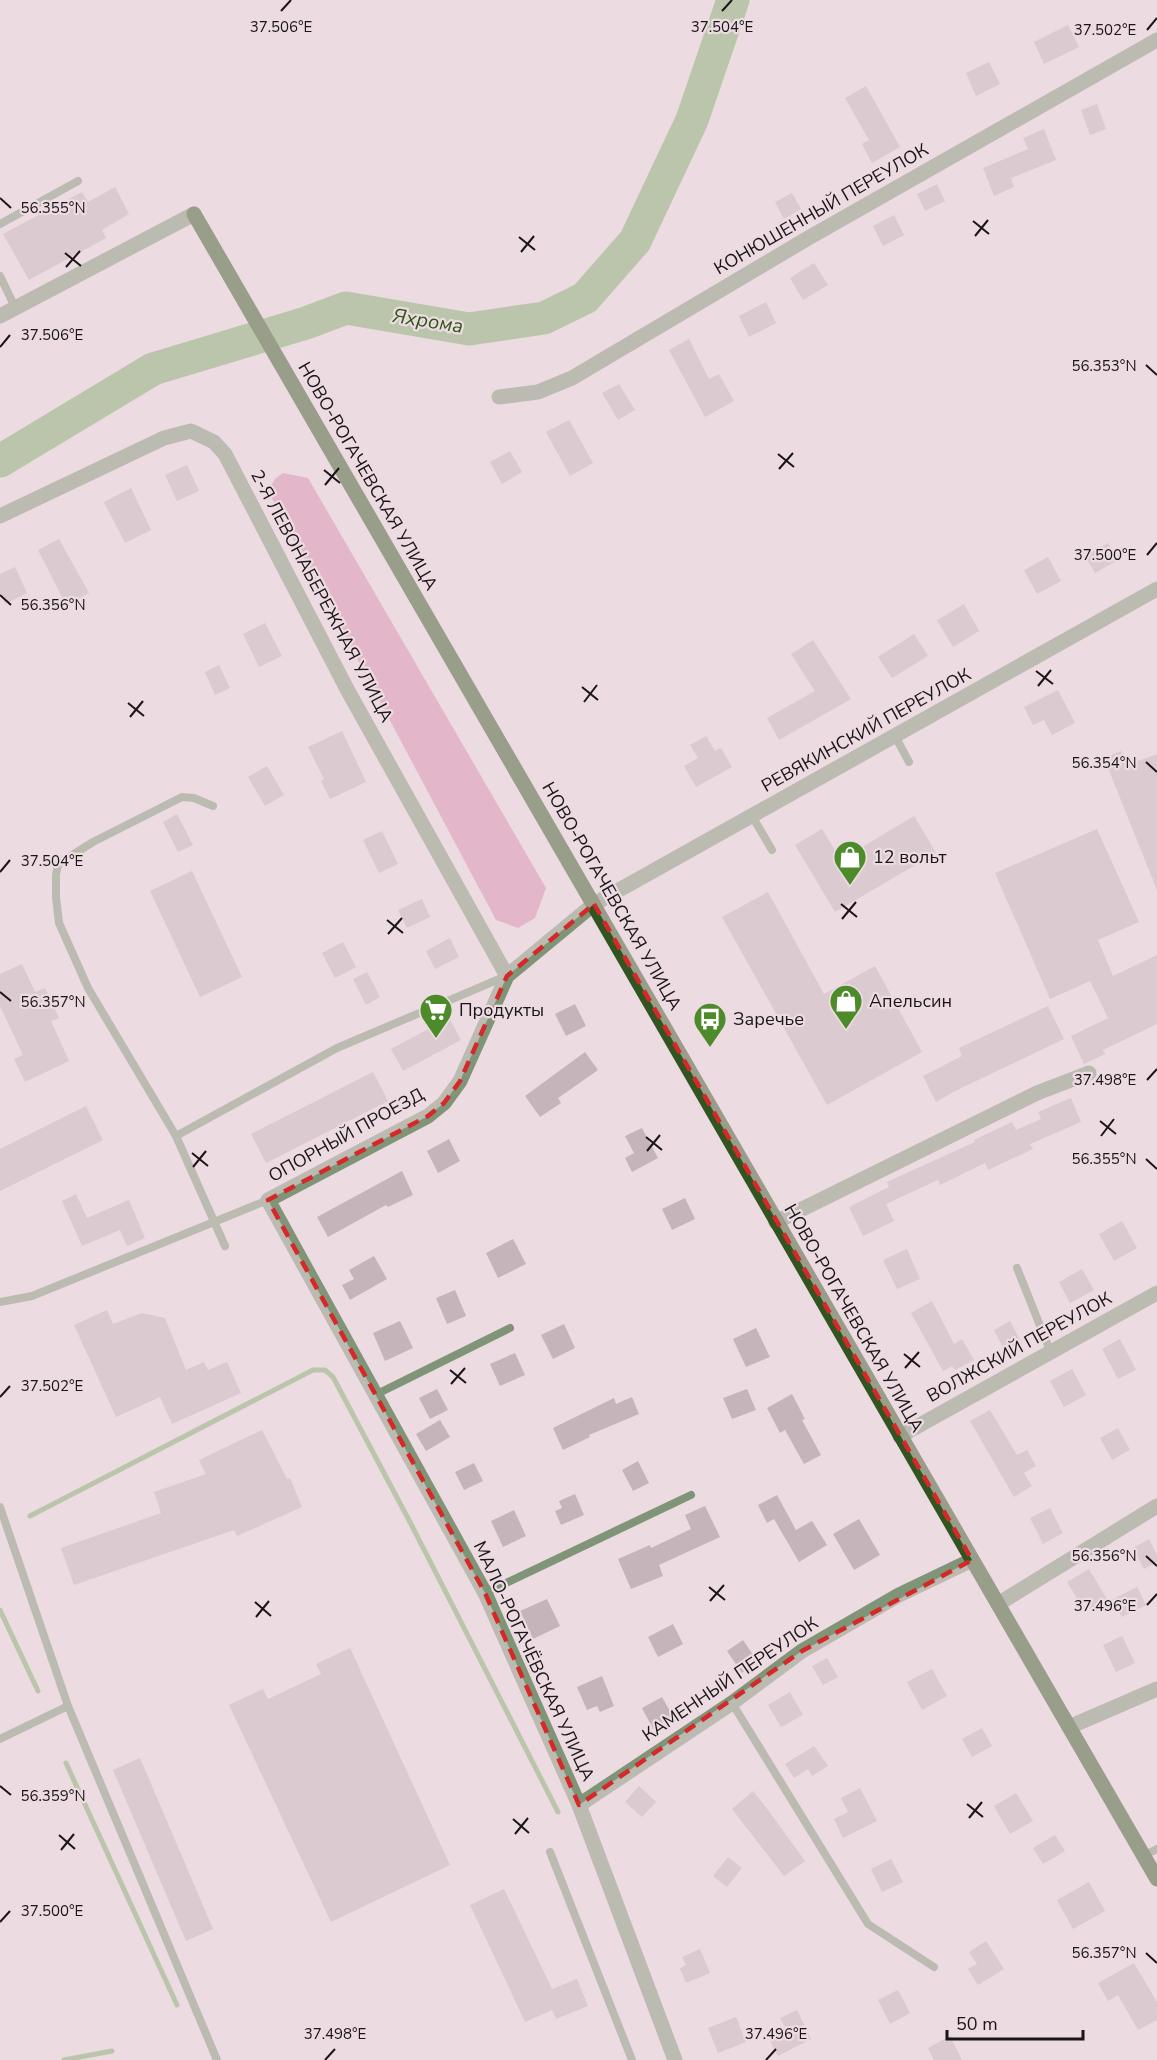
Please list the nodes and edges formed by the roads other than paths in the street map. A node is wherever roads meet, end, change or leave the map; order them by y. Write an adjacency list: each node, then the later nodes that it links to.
1 (1157, 40): 8 (street, КОНЮШЕННЫЙ ПЕРЕУЛОК)
2 (78, 181): 4 (lane)
3 (194, 214): 6 (street); 16 (main road, НОВО-РОГАЧЕВСКАЯ УЛИЦА)
4 (0, 224)
5 (0, 276): 6 (lane)
6 (15, 307): 7 (street)
7 (0, 316)
8 (499, 397)
9 (0, 516): 17 (street, 2-Я ЛЕВОНАБЕРЕЖНАЯ УЛИЦА)
10 (1157, 589): 11 (street, РЕВЯКИНСКИЙ ПЕРЕУЛОК)
11 (895, 736): 12 (lane); 14 (street, РЕВЯКИНСКИЙ ПЕРЕУЛОК)
12 (909, 762)
13 (213, 806): 19 (lane)
14 (752, 816): 15 (lane); 16 (street, РЕВЯКИНСКИЙ ПЕРЕУЛОК)
15 (772, 850)
16 (594, 904): 17 (street, РЕВЯКИНСКИЙ ПЕРЕУЛОК); 21 (main road, НОВО-РОГАЧЕВСКАЯ УЛИЦА)
17 (507, 976): 19 (lane); 20 (street, ОПОРНЫЙ ПРОЕЗД)
18 (1089, 1072): 21 (street)
19 (176, 1136): 22 (lane)
20 (268, 1200): 22 (lane); 29 (street, МАЛО-РОГАЧЁВСКАЯ УЛИЦА)
21 (776, 1221): 30 (main road, НОВО-РОГАЧЕВСКАЯ УЛИЦА)
22 (214, 1223): 23 (lane); 26 (lane)
23 (225, 1246)
24 (1017, 1268): 28 (lane)
25 (1157, 1293): 28 (street, ВОЛЖСКИЙ ПЕРЕУЛОК)
26 (0, 1302)
27 (510, 1328): 29 (lane)
28 (1051, 1353): 30 (street, ВОЛЖСКИЙ ПЕРЕУЛОК)
29 (376, 1394): 35 (street, МАЛО-РОГАЧЁВСКАЯ УЛИЦА)
30 (900, 1436): 34 (main road, НОВО-РОГАЧЕВСКАЯ УЛИЦА)
31 (691, 1495): 35 (lane)
32 (1157, 1506): 36 (street)
33 (0, 1507): 39 (lane)
34 (972, 1560): 36 (main road, НОВО-РОГАЧЕВСКАЯ УЛИЦА); 38 (street, КАМЕННЫЙ ПЕРЕУЛОК)
35 (485, 1593): 42 (street, МАЛО-РОГАЧЁВСКАЯ УЛИЦА)
36 (998, 1604): 40 (main road, НОВО-РОГАЧЕВСКАЯ УЛИЦА)
37 (1157, 1689): 40 (street)
38 (732, 1703): 42 (street, КАМЕННЫЙ ПЕРЕУЛОК); 46 (lane)
39 (68, 1706): 41 (lane); 47 (lane)
40 (1069, 1727): 44 (main road, НОВО-РОГАЧЕВСКАЯ УЛИЦА)
41 (0, 1739)
42 (579, 1805): 49 (street, МАЛО-РОГАЧЁВСКАЯ УЛИЦА)
43 (550, 1852): 48 (lane)
44 (1150, 1852): 45 (main road, НОВО-РОГАЧЕВСКАЯ УЛИЦА)
45 (1157, 1879)
46 (934, 1967)
47 (217, 2060)
48 (632, 2060)
49 (675, 2060)

